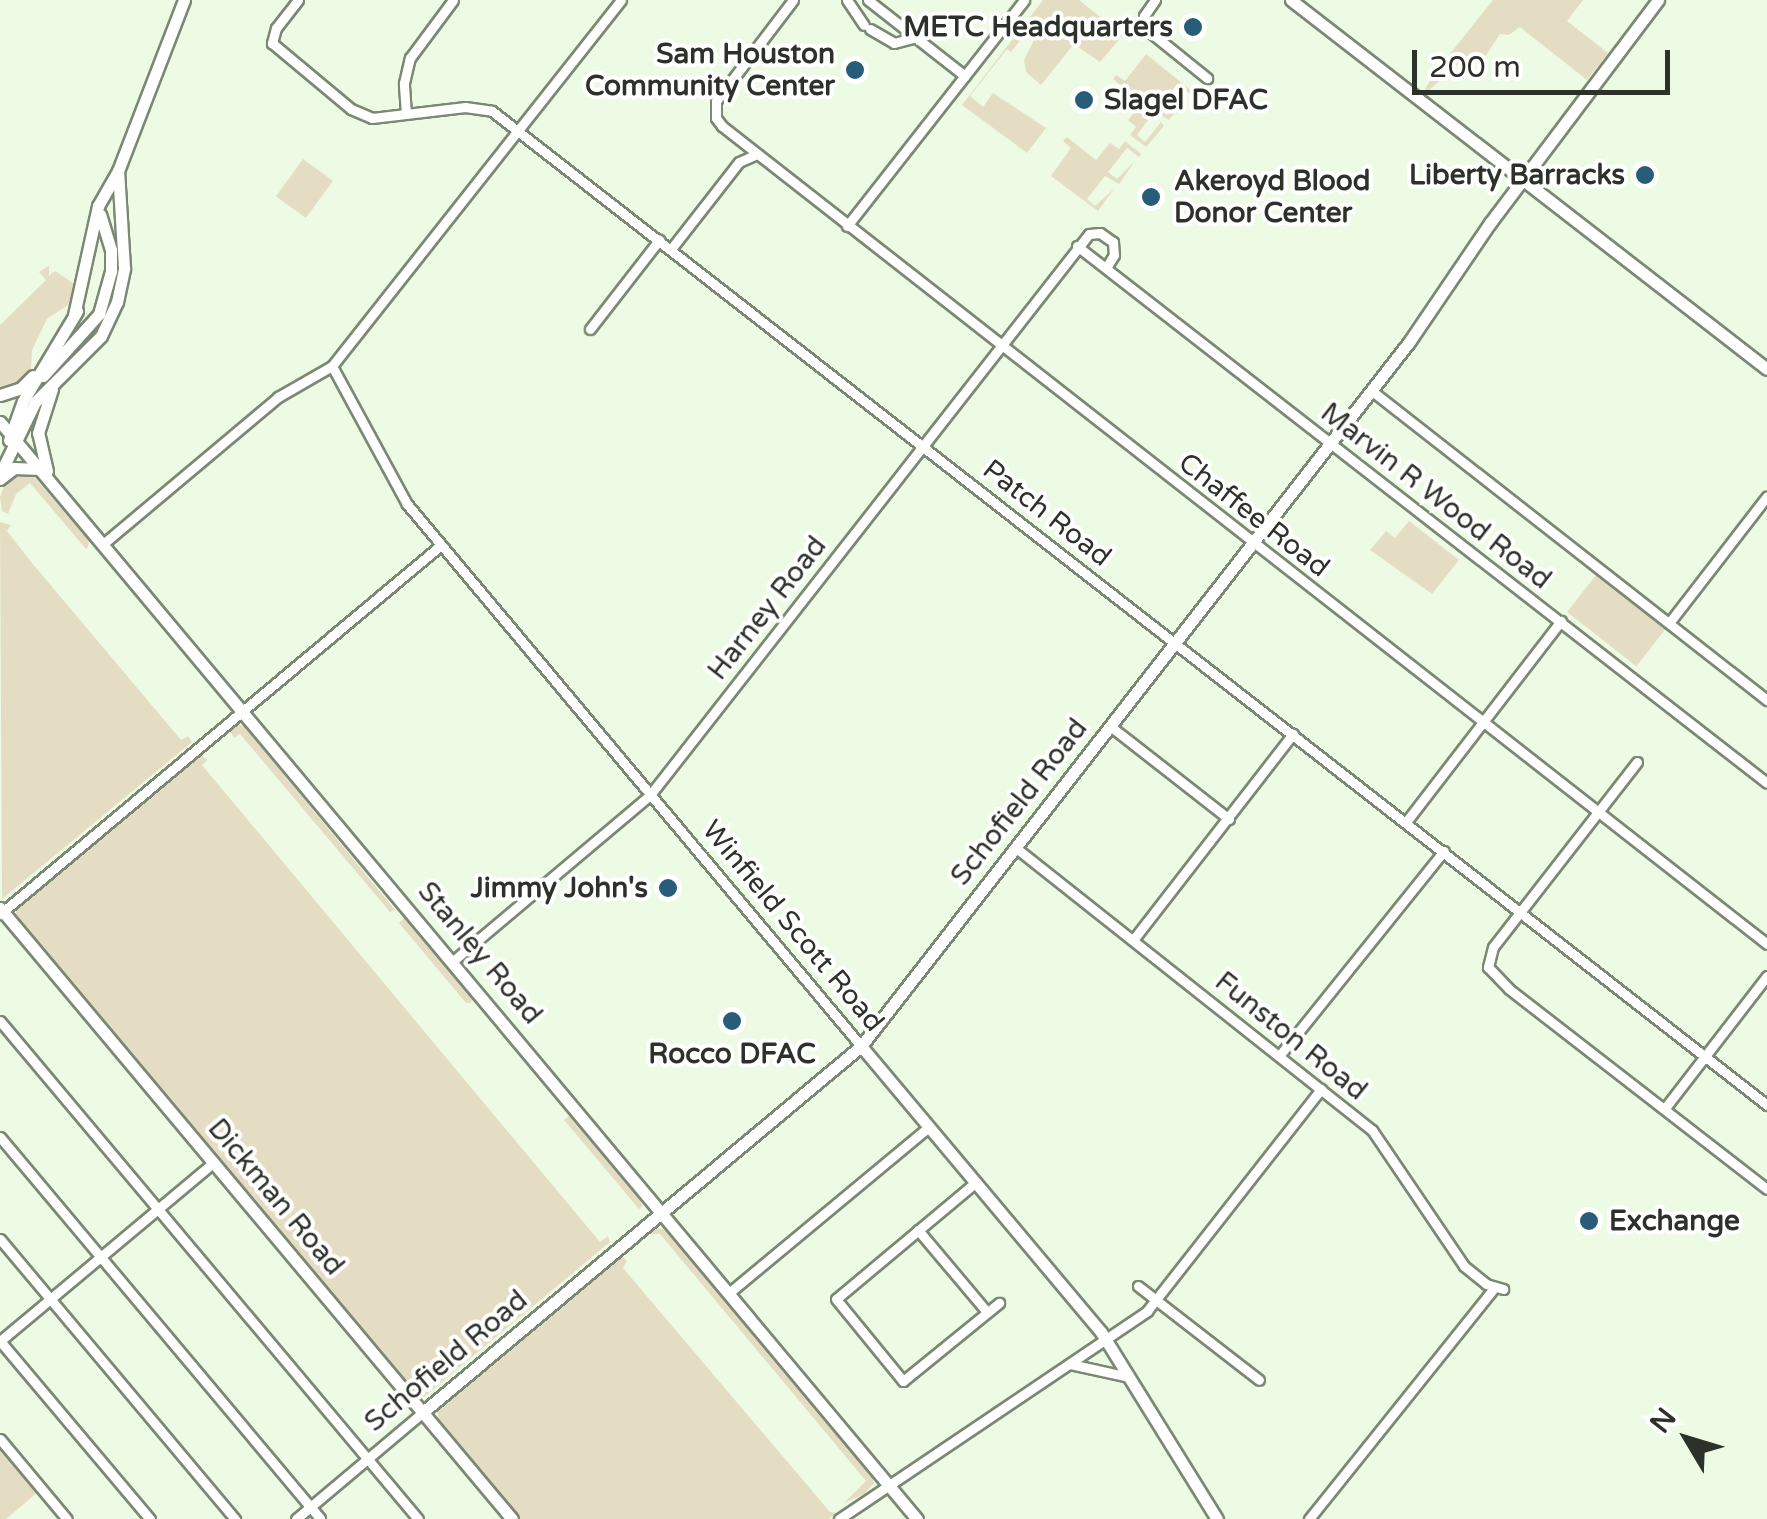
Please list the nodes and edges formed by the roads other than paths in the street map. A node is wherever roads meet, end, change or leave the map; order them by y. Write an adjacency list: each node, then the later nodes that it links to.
1 (184, 0): 18 (street)
2 (298, 0): 15 (street, Patch Road)
3 (453, 0): 15 (street)
4 (621, 0): 16 (street)
5 (794, 0): 17 (street, Chaffee Road)
6 (847, 0): 12 (street)
7 (868, 0): 12 (street)
8 (1024, 0): 13 (street)
9 (1155, 0): 14 (street)
10 (1291, 0): 19 (street)
11 (1658, 0): 19 (street, Schofield Road)
12 (916, 37): 13 (street)
13 (964, 76): 20 (street)
14 (1208, 78)
15 (406, 114): 16 (street, Patch Road)
16 (518, 132): 22 (street, Patch Road); 29 (street)
17 (757, 154): 20 (street, Chaffee Road); 24 (street)
18 (118, 171): 21 (street); 31 (street)
19 (1522, 182): 30 (street); 33 (street, Schofield Road)
20 (847, 226): 27 (street, Chaffee Road)
21 (99, 236): 28 (street); 32 (street)
22 (659, 240): 24 (street, Patch Road); 26 (street)
23 (1078, 246): 25 (street, Marvin R Wood Road); 25 (street); 27 (street, Harney Road)
24 (672, 249): 38 (street, Patch Road)
25 (1106, 268): 37 (street, Marvin R Wood Road)
26 (590, 329)
27 (1000, 346): 38 (street, Harney Road); 43 (street, Chaffee Road)
28 (43, 366): 32 (street); 34 (street)
29 (332, 366): 44 (street); 45 (street, Winfield Scott Road)
30 (1767, 369)
31 (55, 380): 36 (street); 41 (street)
32 (30, 388): 36 (street)
33 (1372, 390): 37 (street, Schofield Road); 47 (street)
34 (0, 395)
35 (0, 422): 36 (street, Stanley Road)
36 (14, 438): 39 (street, Stanley Road); 40 (street)
37 (1331, 443): 43 (street, Schofield Road); 46 (street, Marvin R Wood Road)
38 (924, 445): 48 (street, Patch Road); 56 (street, Harney Road)
39 (40, 468): 40 (street); 41 (street, Stanley Road)
40 (0, 476)
41 (50, 480): 44 (street, Stanley Road)
42 (1767, 496): 47 (street)
43 (1253, 543): 48 (street, Schofield Road); 51 (street, Chaffee Road)
44 (103, 544): 50 (street, Stanley Road)
45 (441, 546): 50 (street); 56 (street, Winfield Scott Road)
46 (1561, 621): 51 (street); 55 (street, Marvin R Wood Road)
47 (1669, 623): 49 (street)
48 (1176, 642): 52 (street, Schofield Road); 53 (street, Patch Road)
49 (1767, 700)
50 (242, 710): 62 (street); 66 (street, Stanley Road)
51 (1483, 722): 57 (street, Chaffee Road); 59 (street)
52 (1110, 726): 58 (street); 60 (street, Schofield Road)
53 (1293, 734): 58 (street); 59 (street, Patch Road)
54 (1637, 762): 57 (street)
55 (1767, 782)
56 (650, 795): 66 (street, Harney Road); 69 (street, Winfield Scott Road)
57 (1597, 812): 63 (street); 65 (street, Chaffee Road)
58 (1229, 819): 64 (street)
59 (1406, 822): 61 (street, Patch Road)
60 (1016, 848): 64 (street, Funston Road); 69 (street, Schofield Road)
61 (1444, 851): 63 (street, Patch Road); 70 (street)
62 (1, 911): 77 (street, Dickman Road)
63 (1520, 912): 71 (street, Patch Road); 74 (street)
64 (1133, 940): 70 (street, Funston Road)
65 (1767, 944)
66 (454, 962): 81 (street, Stanley Road)
67 (1767, 976): 71 (street)
68 (0, 1021): 80 (street)
69 (861, 1046): 75 (street, Winfield Scott Road); 81 (street, Schofield Road)
70 (1279, 1056): 72 (street, Funston Road)
71 (1704, 1056): 73 (street, Patch Road); 74 (street)
72 (1322, 1089): 88 (street); 111 (street, Funston Road)
73 (1767, 1105)
74 (1664, 1108): 79 (street)
75 (929, 1127): 78 (street, Winfield Scott Road); 86 (street)
76 (0, 1136): 84 (street)
77 (214, 1162): 80 (street); 96 (street, Dickman Road)
78 (976, 1182): 82 (street); 91 (street, Winfield Scott Road)
79 (1767, 1189)
80 (157, 1209): 84 (street); 98 (street)
81 (663, 1212): 86 (street, Stanley Road); 96 (street, Schofield Road)
82 (918, 1230): 90 (street); 90 (street)
83 (0, 1240): 87 (street)
84 (100, 1257): 87 (street); 100 (street)
85 (1138, 1286): 88 (street)
86 (730, 1292): 99 (street, Stanley Road)
87 (50, 1299): 92 (street); 103 (street)
88 (1157, 1301): 91 (street); 95 (street)
89 (999, 1303): 90 (street)
90 (987, 1312)
91 (1106, 1340): 93 (street); 94 (street, Winfield Scott Road)
92 (0, 1341): 102 (street)
93 (1070, 1364): 94 (street); 99 (street)
94 (1130, 1377): 110 (street, Winfield Scott Road)
95 (1259, 1380)
96 (423, 1412): 98 (street, Schofield Road); 107 (street, Dickman Road)
97 (0, 1439): 101 (street)
98 (368, 1459): 100 (street, Schofield Road); 106 (street)
99 (890, 1483): 108 (street); 109 (street, Stanley Road)
100 (310, 1508): 104 (street, Schofield Road); 105 (street)
101 (67, 1519)
102 (150, 1519)
103 (235, 1519)
104 (296, 1519)
105 (320, 1519)
106 (418, 1519)
107 (512, 1519)
108 (839, 1519)
109 (917, 1519)
110 (1217, 1519)
111 (1310, 1519)

